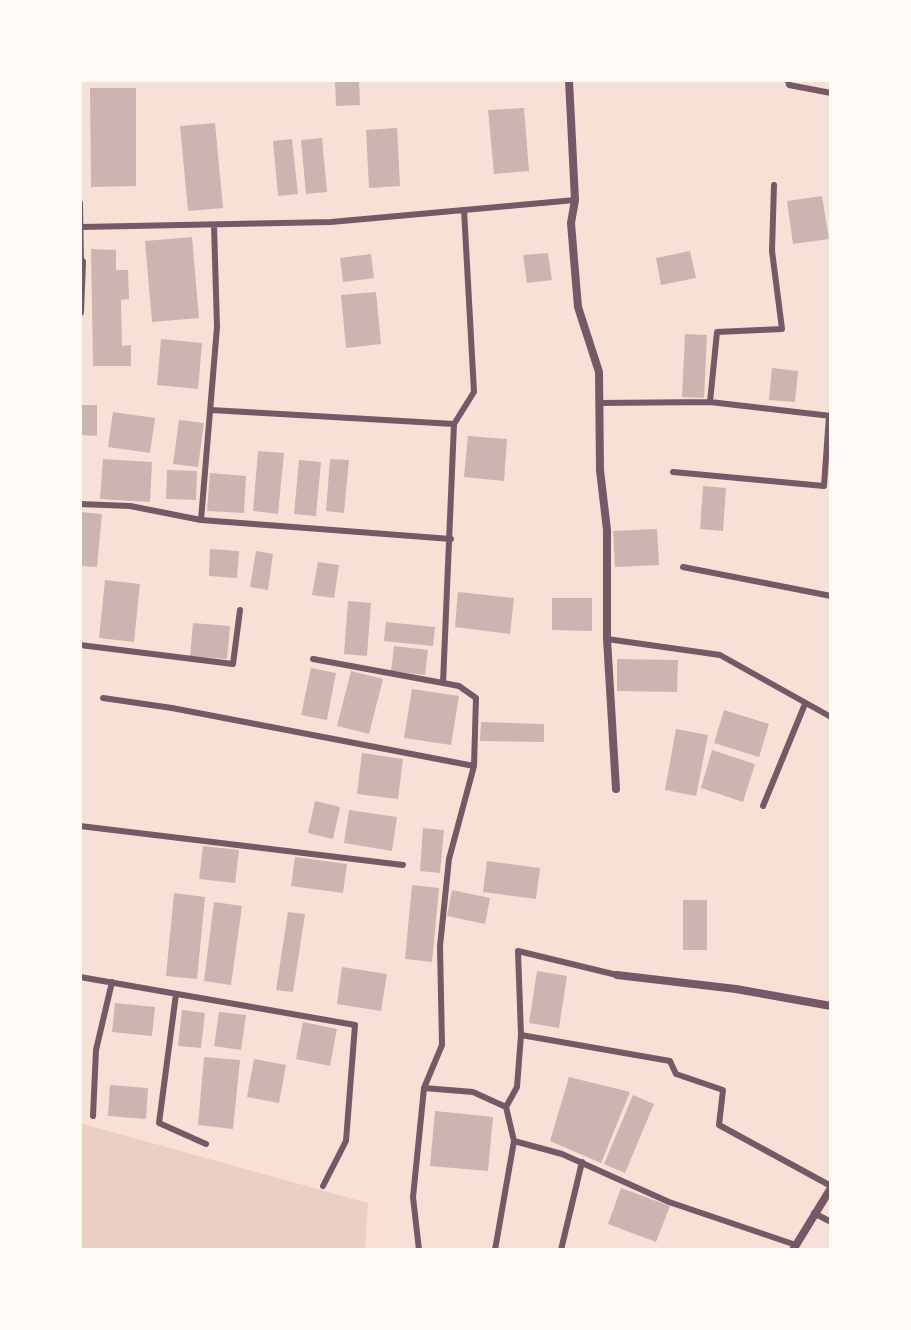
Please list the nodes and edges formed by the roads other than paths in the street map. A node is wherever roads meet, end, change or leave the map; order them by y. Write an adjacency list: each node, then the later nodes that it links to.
1 (569, 80): 5 (street)
2 (788, 80): 3 (lane)
3 (831, 93)
4 (774, 185): 12 (lane)
5 (575, 200): 7 (lane); 13 (street)
6 (80, 203): 9 (lane)
7 (464, 210): 8 (lane); 16 (lane)
8 (214, 225): 9 (lane); 14 (lane)
9 (81, 227): 10 (lane)
10 (81, 262): 11 (street)
11 (80, 312)
12 (710, 402): 13 (lane); 15 (lane)
13 (599, 403): 24 (street)
14 (211, 410): 16 (lane); 19 (lane)
15 (830, 416): 17 (lane)
16 (454, 424): 20 (lane)
17 (673, 472)
18 (80, 504): 19 (lane)
19 (201, 520): 20 (lane)
20 (451, 539): 27 (lane)
21 (683, 567): 22 (lane)
22 (831, 596)
23 (240, 610): 25 (lane)
24 (607, 639): 29 (lane); 32 (street)
25 (80, 645)
26 (313, 659): 27 (lane)
27 (443, 683): 31 (lane)
28 (103, 698): 31 (lane)
29 (805, 704): 30 (lane); 33 (lane)
30 (831, 717)
31 (474, 766): 42 (lane)
32 (616, 789)
33 (763, 806)
34 (80, 826): 35 (lane)
35 (403, 865)
36 (617, 975): 40 (street); 41 (lane)
37 (80, 977): 38 (lane)
38 (112, 982): 39 (lane); 44 (lane)
39 (176, 994): 46 (lane); 48 (lane)
40 (831, 1006)
41 (521, 1035): 43 (lane); 49 (lane)
42 (424, 1088): 43 (lane); 53 (lane)
43 (506, 1107): 45 (lane)
44 (93, 1116)
45 (514, 1141): 47 (lane); 54 (lane)
46 (206, 1144)
47 (582, 1162): 52 (lane); 55 (lane)
48 (323, 1186)
49 (831, 1187): 50 (street)
50 (814, 1213): 51 (lane); 52 (street)
51 (831, 1222)
52 (794, 1248)
53 (419, 1250)
54 (495, 1250)
55 (561, 1250)

